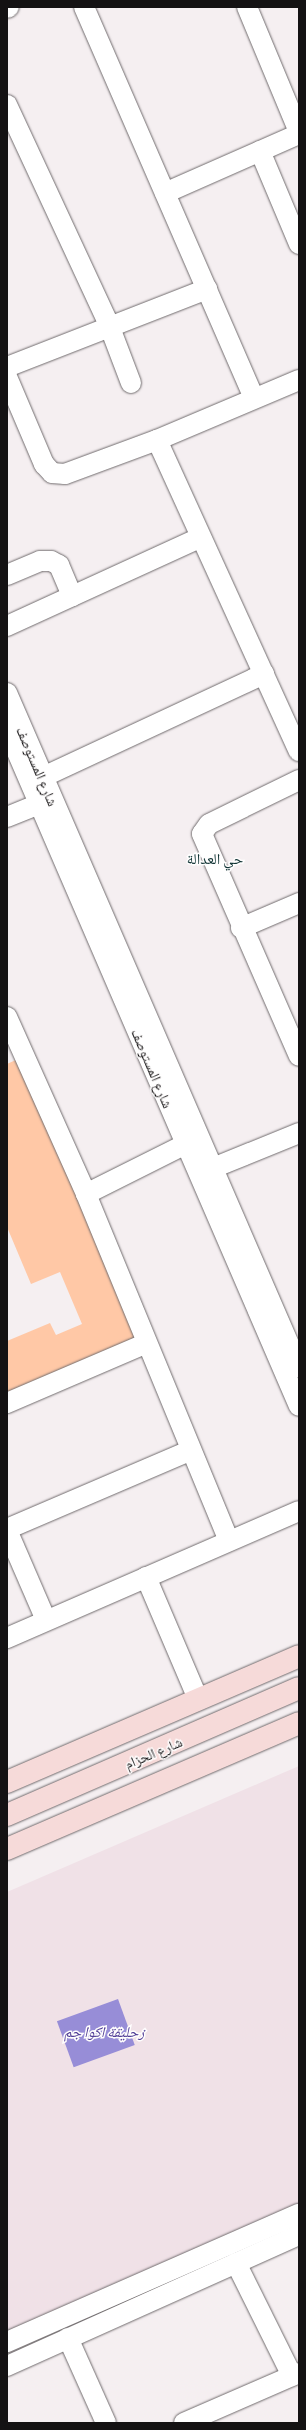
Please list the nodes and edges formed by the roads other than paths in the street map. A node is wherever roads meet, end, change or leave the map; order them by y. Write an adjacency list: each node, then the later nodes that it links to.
1 (84, 7): 6 (street)
2 (247, 7): 4 (street)
3 (7, 105): 9 (street)
4 (299, 133): 5 (street)
5 (260, 151): 6 (street); 7 (street)
6 (165, 193): 8 (street)
7 (299, 244)
8 (207, 289): 9 (street); 14 (street)
9 (110, 325): 10 (street); 13 (street)
10 (7, 366)
11 (7, 377): 15 (street)
12 (299, 380): 14 (street)
13 (131, 383)
14 (254, 398): 15 (street)
15 (157, 440): 16 (street)
16 (201, 537): 18 (street); 20 (street)
17 (7, 575): 18 (street)
18 (72, 596): 19 (street)
19 (7, 626)
20 (264, 674): 23 (street); 24 (street)
21 (7, 693): 24 (street, شارع المستوصف)
22 (7, 729): 26 (street, شارع المستوصف)
23 (299, 751)
24 (43, 777): 28 (street, شارع المستوصف)
25 (299, 780): 30 (street)
26 (39, 804): 27 (street); 28 (street, شارع المستوصف)
27 (7, 817)
28 (78, 876): 36 (street, شارع المستوصف); 37 (street, شارع المستوصف)
29 (299, 903): 30 (street)
30 (241, 928): 32 (street)
31 (7, 1017): 33 (street)
32 (293, 1026): 34 (street)
33 (14, 1050): 38 (street)
34 (299, 1056)
35 (299, 1133): 37 (street)
36 (186, 1144): 38 (street); 39 (street, شارع المستوصف)
37 (213, 1168): 39 (street, شارع المستوصف)
38 (86, 1194): 40 (street)
39 (245, 1261): 41 (street, شارع المستوصف); 43 (street, شارع المستوصف)
40 (147, 1344): 42 (street); 44 (street)
41 (299, 1367)
42 (7, 1403)
43 (299, 1406)
44 (191, 1450): 46 (street); 47 (street)
45 (299, 1511): 47 (street)
46 (7, 1530): 49 (street)
47 (229, 1541): 48 (street)
48 (146, 1577): 49 (street); 53 (street)
49 (46, 1620): 50 (street)
50 (7, 1638)
51 (299, 1656): 53 (main road)
52 (289, 1693): 54 (main road, شارع الحزام); 55 (main road)
53 (198, 1699): 57 (main road)
54 (222, 1722): 56 (main road); 59 (main road, شارع الحزام)
55 (296, 1724): 56 (main road)
56 (235, 1751): 61 (main road)
57 (65, 1757): 58 (main road); 59 (main road)
58 (7, 1782)
59 (76, 1785): 60 (main road, شارع الحزام)
60 (7, 1815)
61 (7, 1849)
62 (299, 2214): 65 (street)
63 (299, 2235): 64 (street)
64 (236, 2263): 66 (street); 70 (street)
65 (144, 2282): 66 (street); 68 (street)
66 (151, 2302): 67 (street)
67 (68, 2338): 69 (street); 72 (street)
68 (7, 2342)
69 (7, 2366)
70 (296, 2374): 71 (street)
71 (188, 2422)
72 (106, 2423)

